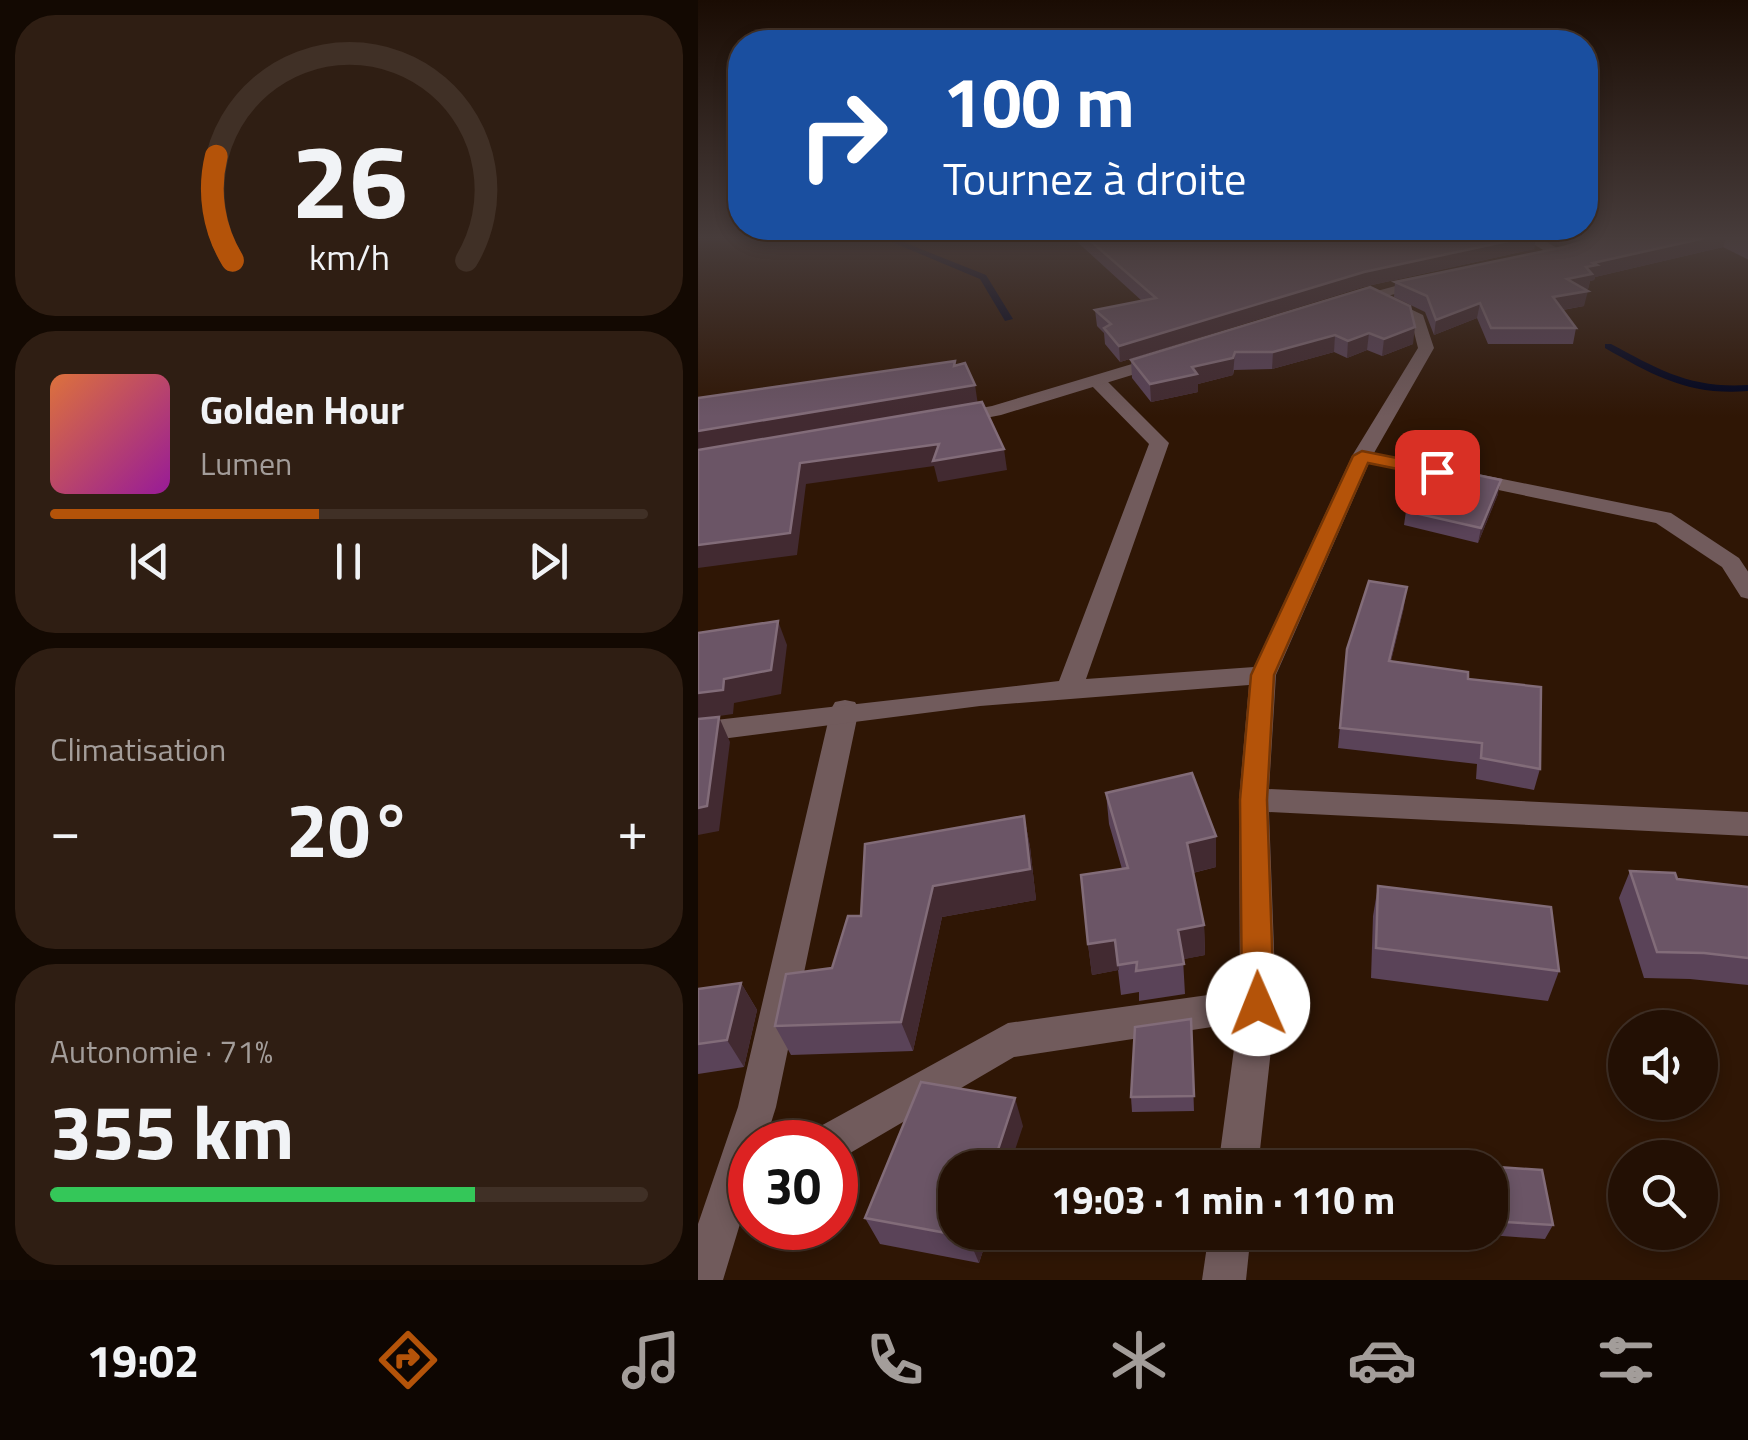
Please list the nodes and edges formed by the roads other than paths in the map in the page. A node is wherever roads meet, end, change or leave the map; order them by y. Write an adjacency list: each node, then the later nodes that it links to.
1 (1358, 298): 3 (street)
2 (1377, 298): 7 (street)
3 (1333, 306)
4 (1187, 352): 5 (street)
5 (1096, 380): 6 (street); 10 (street)
6 (940, 421)
7 (1362, 456): 8 (street); 9 (street)
8 (1748, 592)
9 (1262, 675): 10 (street); 13 (street)
10 (1070, 687): 11 (street)
11 (845, 709): 12 (street); 16 (street)
12 (698, 732)
13 (1254, 800): 14 (street); 15 (street)
14 (1748, 824)
15 (1258, 1004): 17 (street); 18 (street)
16 (754, 1120)
17 (858, 1126)
18 (1240, 1150)
19 (728, 1206): 21 (street)
20 (1228, 1250): 22 (street)
21 (701, 1280)
22 (1224, 1280)

